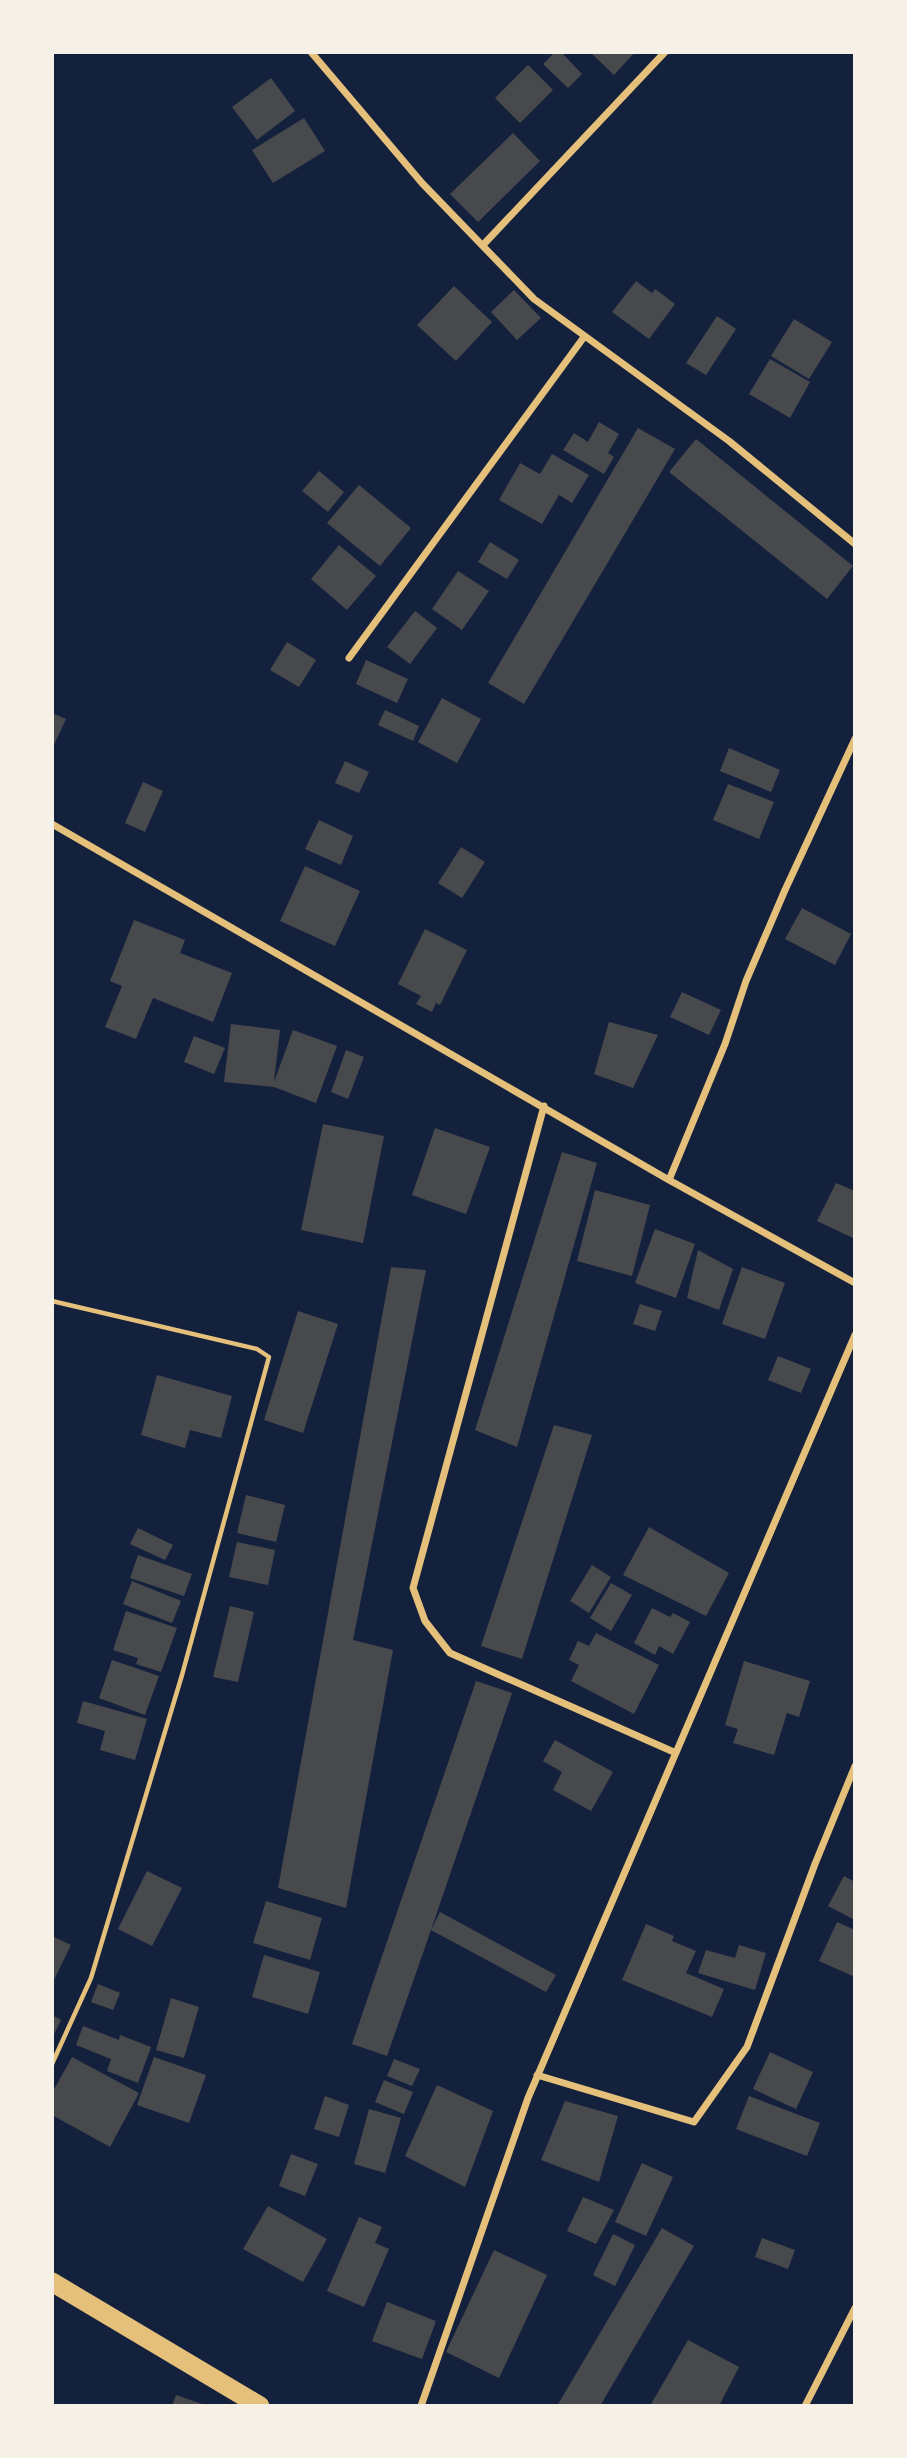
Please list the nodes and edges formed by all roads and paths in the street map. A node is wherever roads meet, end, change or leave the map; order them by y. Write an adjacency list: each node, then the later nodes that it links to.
1 (311, 52): 3 (street)
2 (665, 52): 3 (street)
3 (482, 245): 4 (street)
4 (584, 337): 5 (street); 6 (street)
5 (855, 544)
6 (349, 658)
7 (855, 739): 10 (street)
8 (52, 824): 9 (street)
9 (544, 1106): 10 (street); 14 (street)
10 (669, 1180): 11 (street)
11 (855, 1283)
12 (52, 1301): 16 (path)
13 (855, 1335): 14 (street)
14 (676, 1753): 17 (street)
15 (855, 1766): 17 (street)
16 (52, 2064)
17 (537, 2075): 21 (street)
18 (52, 2281): 20 (highway)
19 (855, 2308): 22 (street)
20 (260, 2406)
21 (421, 2406)
22 (805, 2406)

